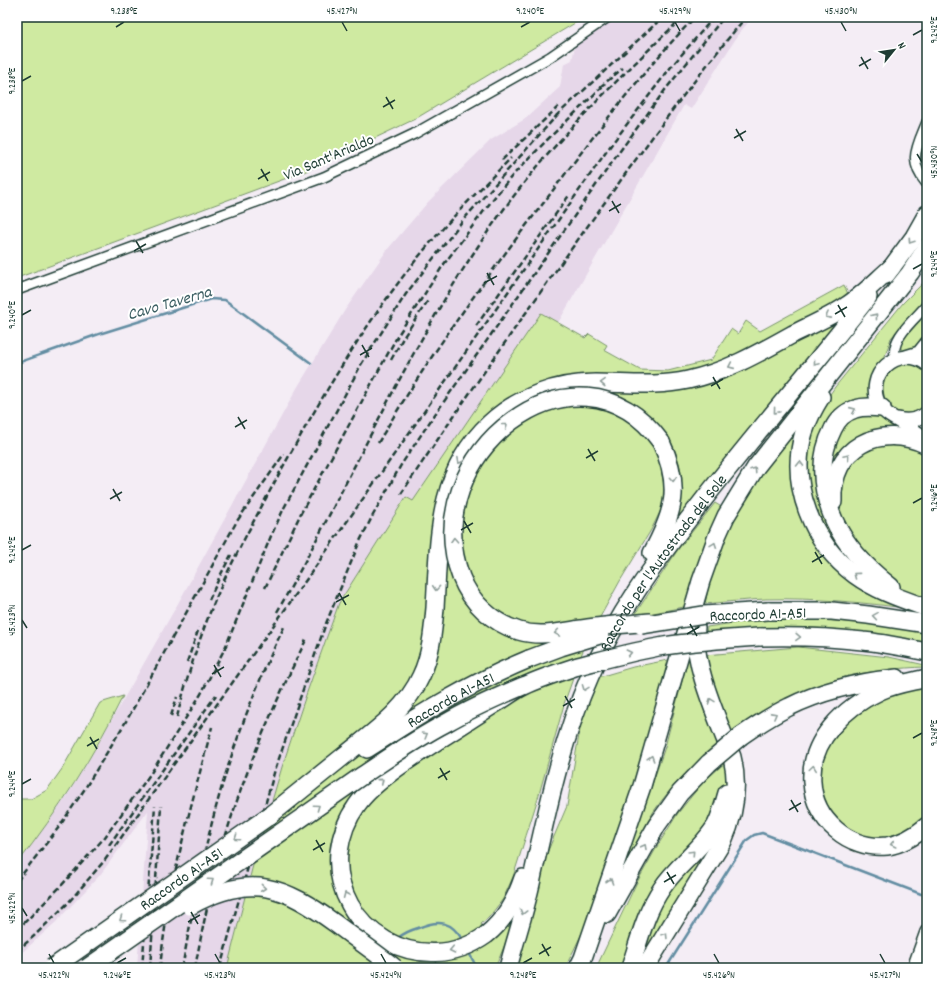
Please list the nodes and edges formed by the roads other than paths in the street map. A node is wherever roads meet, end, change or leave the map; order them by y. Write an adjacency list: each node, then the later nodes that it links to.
1 (608, 17): 7 (street, Via Sant'Arialdo)
2 (927, 122): 3 (street)
3 (927, 184)
4 (927, 214): 6 (highway, Raccordo per l'Autostrada del Sole, one-way to 6)
5 (927, 247): 10 (highway, Raccordo per l'Autostrada del Sole, one-way to 5)
6 (892, 267): 20 (highway, Raccordo per l'Autostrada del Sole, one-way to 20); 28 (highway, one-way to 28)
7 (17, 290)
8 (927, 305): 11 (street)
9 (927, 343): 11 (street)
10 (851, 346): 18 (highway, Raccordo per l'Autostrada del Sole, one-way to 10); 19 (highway, one-way to 10)
11 (900, 358): 12 (street); 13 (street)
12 (927, 364)
13 (888, 413): 14 (street); 15 (street); 17 (highway, one-way to 13)
14 (927, 413)
15 (927, 440)
16 (927, 445): 17 (highway, one-way to 16)
17 (834, 520): 19 (highway)
18 (701, 581): 26 (highway, one-way to 18); 32 (highway, Raccordo per l'Autostrada del Sole, one-way to 18)
19 (922, 606)
20 (621, 615): 21 (highway, one-way to 20, bridge); 27 (highway, Raccordo per l'Autostrada del Sole, one-way to 27)
21 (651, 622): 22 (highway, Raccordo A1-A51, one-way to 21, bridge); 28 (highway, Raccordo A1-A51, bridge)
22 (920, 623)
23 (927, 652): 25 (highway, Raccordo A1-A51, one-way to 23, bridge)
24 (927, 677): 26 (highway, one-way to 24); 29 (highway, one-way to 24)
25 (523, 686): 27 (highway, one-way to 25, bridge); 34 (highway, Raccordo A1-A51, one-way to 25, bridge)
26 (733, 737): 32 (highway, one-way to 26, bridge); 37 (highway, one-way to 26); 38 (highway, one-way to 26)
27 (548, 806): 31 (highway, Raccordo per l'Autostrada del Sole, one-way to 31)
28 (270, 816): 33 (highway, Raccordo A1-A51, one-way to 33, bridge)
29 (927, 826)
30 (927, 932): 39 (street)
31 (508, 963)
32 (581, 963)
33 (52, 968)
34 (87, 968)
35 (92, 968): 36 (highway, one-way to 36, bridge)
36 (396, 968)
37 (630, 968)
38 (645, 968)
39 (914, 968)

